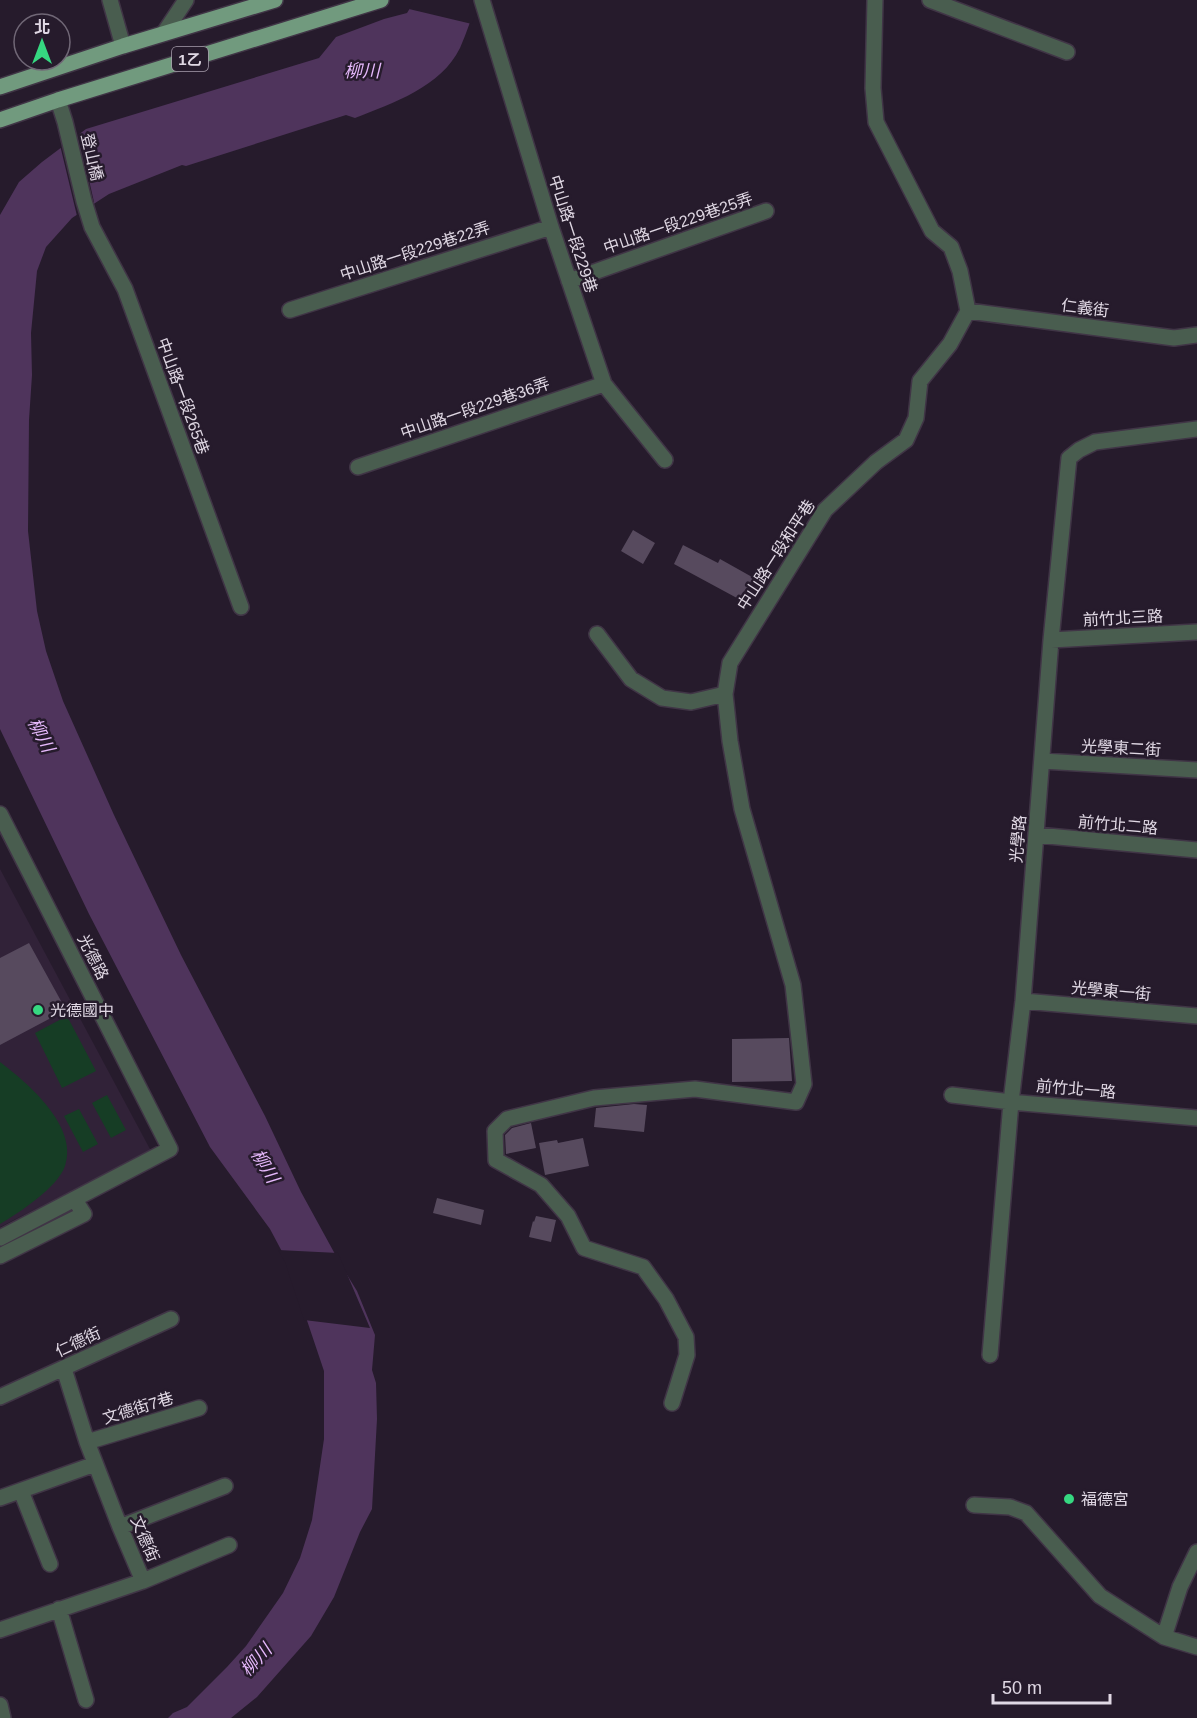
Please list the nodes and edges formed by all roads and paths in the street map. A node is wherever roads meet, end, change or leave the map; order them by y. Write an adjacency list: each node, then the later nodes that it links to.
1 (110, 0): 9 (street)
2 (186, 0): 8 (street)
3 (275, 0): 8 (main road, 1乙)
4 (381, 0): 12 (main road, 1乙)
5 (482, 0): 16 (street, 中山路一段229巷)
6 (875, 0): 19 (street)
7 (930, 0): 10 (street)
8 (164, 33): 9 (main road, 1乙)
9 (123, 46): 11 (main road, 1乙)
10 (1067, 52)
11 (0, 87)
12 (58, 100): 13 (main road, 1乙); 14 (street, 登山橋)
13 (0, 120)
14 (84, 201): 25 (street, 中山路一段265巷)
15 (766, 211): 17 (street, 中山路一段229巷25弄)
16 (552, 227): 17 (street, 中山路一段229巷); 18 (street, 中山路一段229巷22弄)
17 (569, 281): 21 (street, 中山路一段229巷)
18 (290, 310)
19 (968, 311): 20 (street, 仁義街); 29 (street, 中山路一段和平巷)
20 (1197, 334)
21 (604, 384): 23 (street, 中山路一段229巷); 24 (street, 中山路一段229巷36弄)
22 (1197, 429): 28 (street, 光學路)
23 (665, 460)
24 (358, 467)
25 (242, 607)
26 (1197, 632): 28 (street, 前竹北三路)
27 (597, 634): 29 (street)
28 (1051, 640): 30 (street, 光學路)
29 (726, 694): 47 (street, 中山路一段和平巷)
30 (1042, 761): 31 (street, 光學東二街); 33 (street, 光學路)
31 (1197, 770)
32 (0, 814): 40 (street, 光德路)
33 (1037, 835): 34 (street, 前竹北二路); 35 (street, 光學路)
34 (1197, 850)
35 (1023, 1001): 36 (street, 光學東一街); 38 (street, 光學路)
36 (1197, 1016)
37 (952, 1095): 38 (street, 前竹北一路)
38 (1011, 1102): 39 (street, 前竹北一路); 44 (street, 光學路)
39 (1197, 1118)
40 (75, 1200): 41 (street); 42 (street)
41 (0, 1238)
42 (0, 1256)
43 (171, 1319): 45 (street, 仁德街)
44 (990, 1355)
45 (64, 1369): 46 (street, 仁德街); 49 (street, 文德街)
46 (0, 1397)
47 (672, 1403)
48 (199, 1408): 49 (street, 文德街7巷)
49 (87, 1442): 50 (street, 文德街)
50 (95, 1464): 52 (street); 55 (street, 文德街)
51 (225, 1486): 55 (street)
52 (21, 1491): 53 (street); 58 (street)
53 (0, 1498)
54 (974, 1505): 62 (street)
55 (120, 1527): 59 (street, 文德街)
56 (229, 1545): 59 (street)
57 (1197, 1552): 62 (street)
58 (50, 1564)
59 (143, 1581): 60 (street, 文德街)
60 (59, 1610): 61 (street, 文德街); 64 (street)
61 (0, 1629)
62 (1164, 1637): 63 (street)
63 (1197, 1647)
64 (86, 1700)
65 (0, 1705): 66 (street)
66 (3, 1718)

